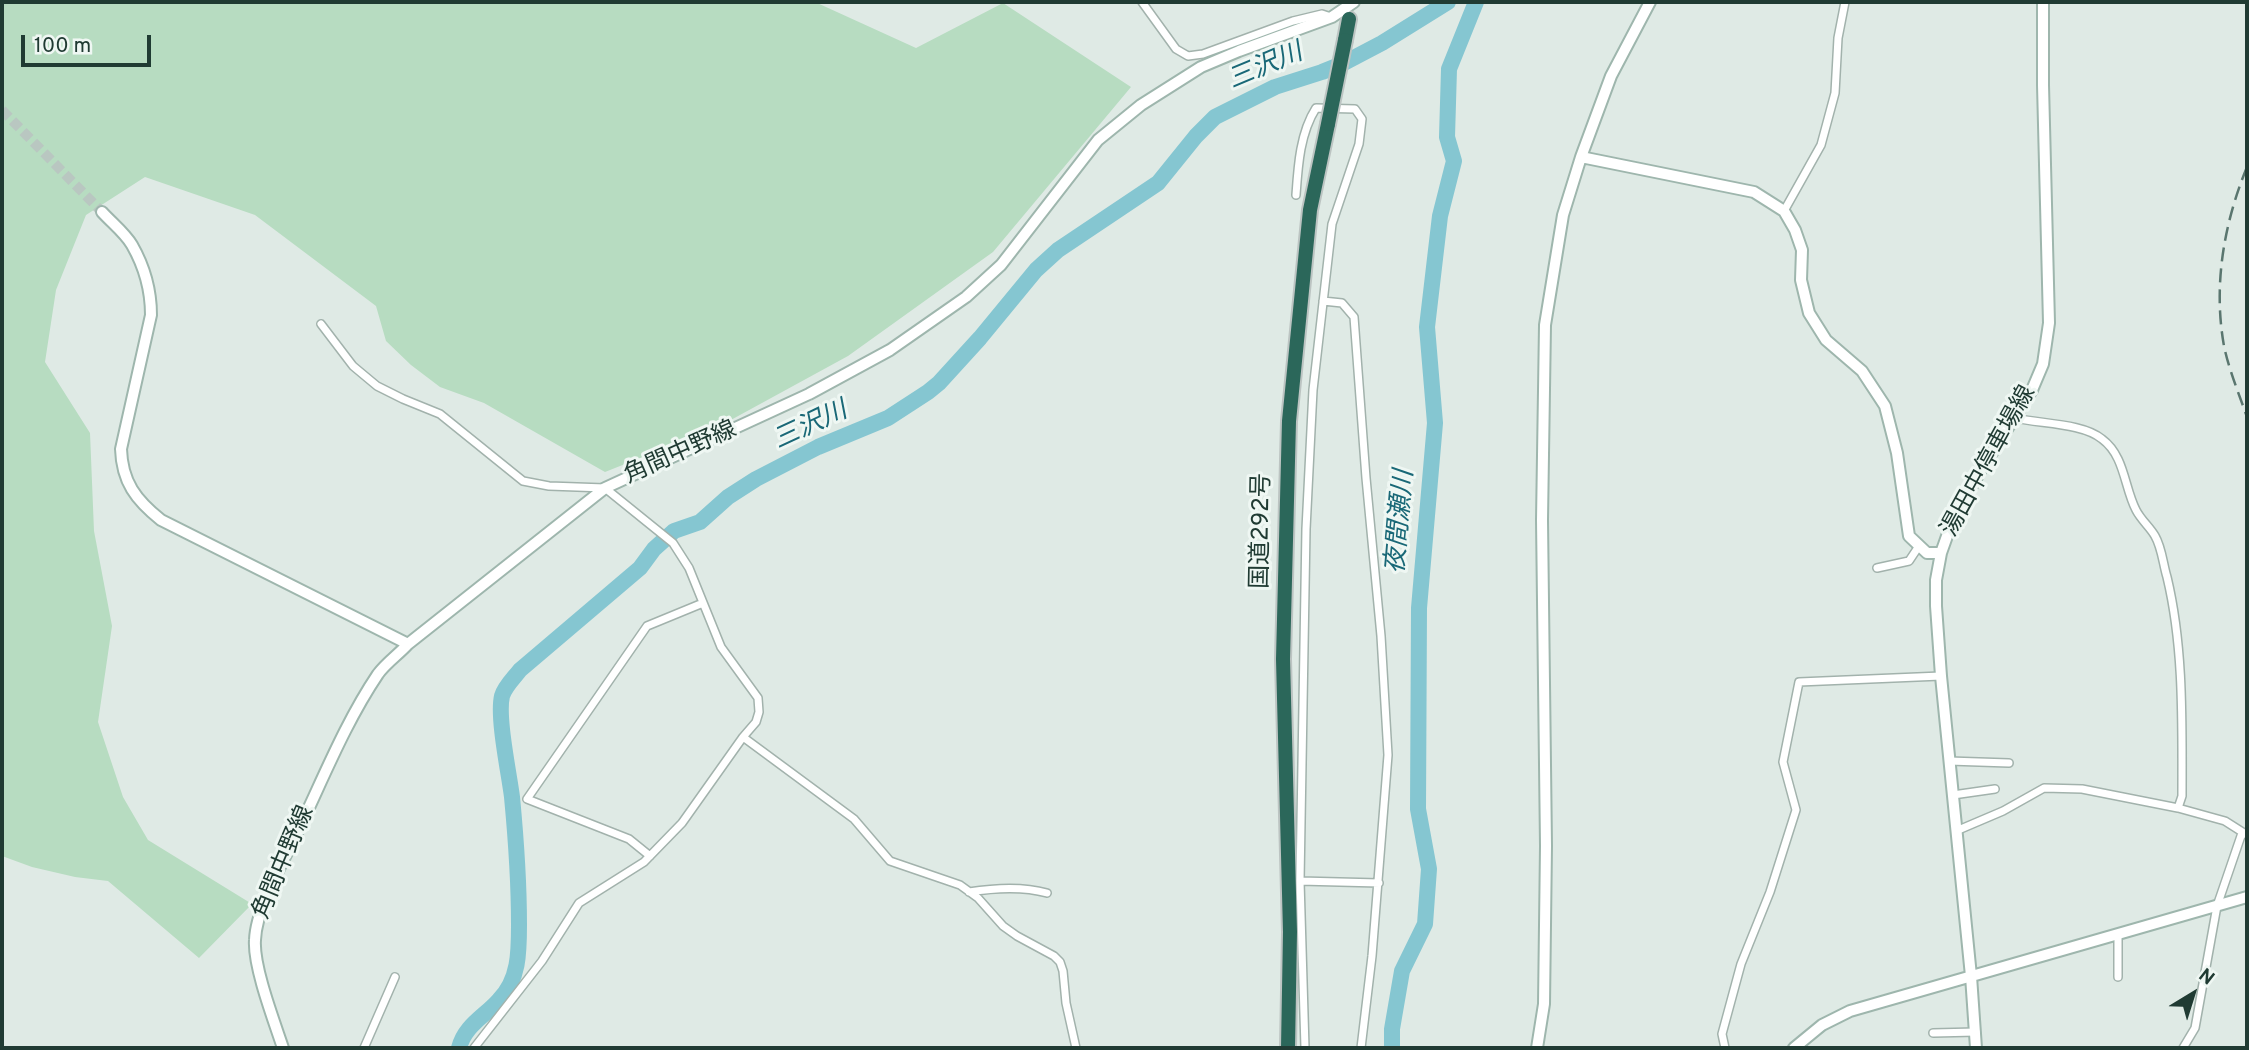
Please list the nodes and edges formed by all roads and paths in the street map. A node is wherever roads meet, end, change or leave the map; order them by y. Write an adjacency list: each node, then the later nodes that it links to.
1 (1142, 2): 6 (street)
2 (1354, 2): 6 (street, 角間中野線)
3 (1650, 2): 8 (street)
4 (1845, 2): 10 (street)
5 (2043, 2): 14 (street, 湯田中停車場線)
6 (1332, 17): 15 (street, 角間中野線)
7 (1349, 19): 47 (highway, 国道292号, bridge)
8 (1581, 157): 10 (street); 50 (street)
9 (1296, 195): 12 (street)
10 (1784, 211): 16 (street)
11 (102, 212): 20 (street)
12 (1323, 302): 31 (street); 32 (street)
13 (321, 324): 15 (street)
14 (2015, 418): 17 (street, 湯田中停車場線); 27 (street)
15 (605, 488): 19 (street); 20 (street, 角間中野線)
16 (1919, 546): 17 (street); 18 (street)
17 (1941, 553): 21 (street, 湯田中停車場線)
18 (1877, 568)
19 (703, 603): 22 (street); 30 (street)
20 (408, 645): 43 (street, 角間中野線)
21 (1941, 676): 23 (street, 湯田中停車場線); 51 (street)
22 (743, 737): 30 (street); 33 (street)
23 (1949, 761): 24 (street); 26 (street, 湯田中停車場線)
24 (2009, 763)
25 (1995, 789): 26 (street)
26 (1953, 795): 28 (street, 湯田中停車場線)
27 (2178, 808): 28 (street); 29 (street)
28 (1956, 831): 38 (street, 湯田中停車場線)
29 (2245, 834): 36 (street)
30 (650, 856): 45 (street)
31 (1300, 881): 32 (street); 48 (street)
32 (1379, 883): 49 (street)
33 (969, 892): 34 (street); 46 (street)
34 (1047, 894)
35 (2247, 897): 36 (street)
36 (2217, 906): 37 (street); 54 (street)
37 (2118, 935): 38 (street); 40 (street)
38 (1971, 976): 41 (street, 湯田中停車場線); 52 (street)
39 (395, 977): 44 (street)
40 (2118, 977)
41 (1976, 1032): 42 (street); 53 (street, 湯田中停車場線)
42 (1933, 1034)
43 (283, 1048)
44 (364, 1048)
45 (474, 1048)
46 (1076, 1048)
47 (1288, 1048)
48 (1305, 1048)
49 (1361, 1048)
50 (1537, 1048)
51 (1725, 1048)
52 (1794, 1048)
53 (1976, 1048)
54 (2183, 1048)

